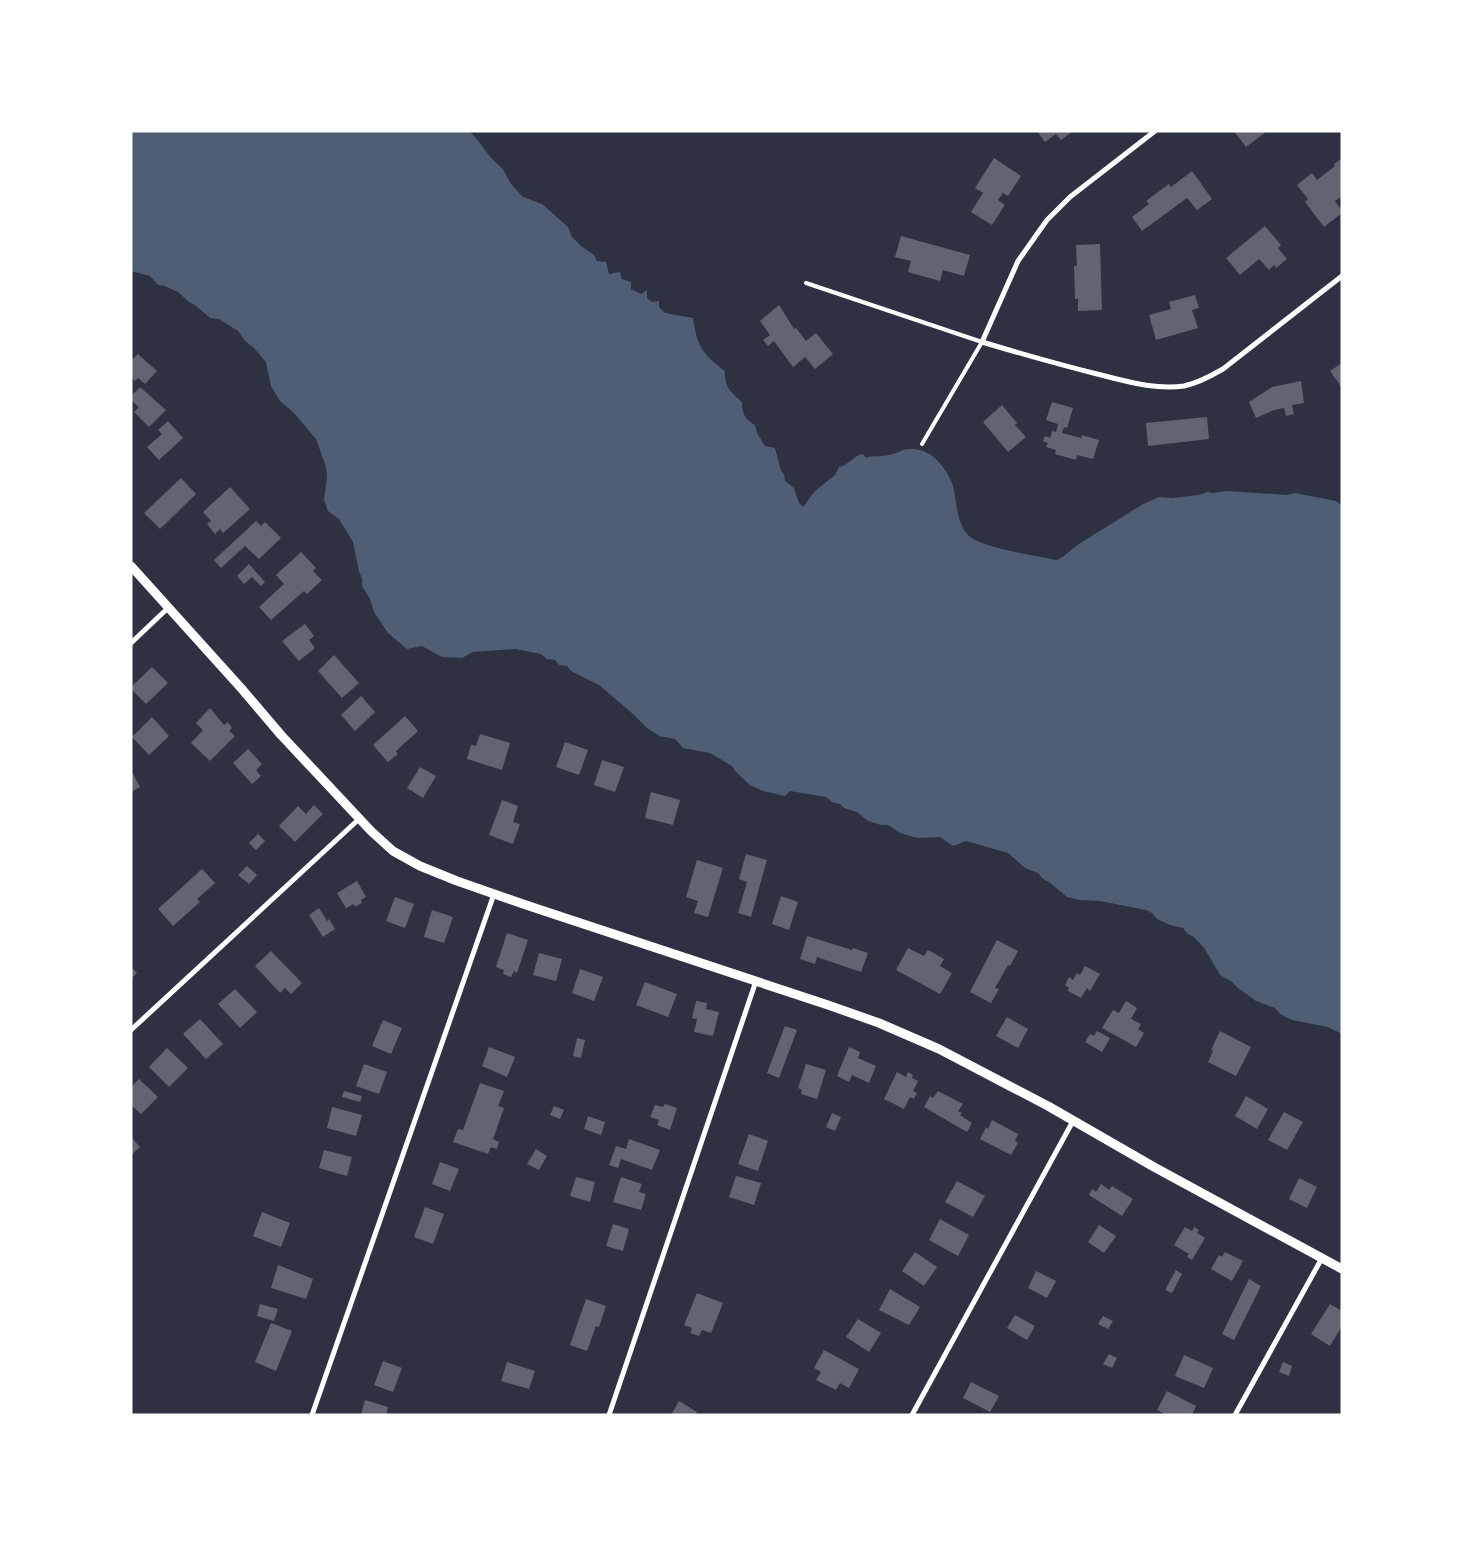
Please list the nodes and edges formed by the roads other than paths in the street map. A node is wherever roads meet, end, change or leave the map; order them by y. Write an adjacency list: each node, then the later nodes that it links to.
1 (1155, 131): 4 (street)
2 (1342, 276): 4 (street)
3 (806, 283): 4 (lane)
4 (982, 342): 5 (lane)
5 (922, 444)
6 (131, 566): 7 (street)
7 (169, 607): 8 (street); 9 (street)
8 (131, 643)
9 (359, 819): 10 (street); 12 (street)
10 (494, 894): 11 (street); 16 (street)
11 (756, 981): 13 (street); 17 (street)
12 (131, 1030)
13 (1074, 1121): 14 (street); 18 (street)
14 (1322, 1258): 15 (street); 19 (street)
15 (1342, 1269)
16 (312, 1415)
17 (609, 1415)
18 (912, 1415)
19 (1235, 1415)

